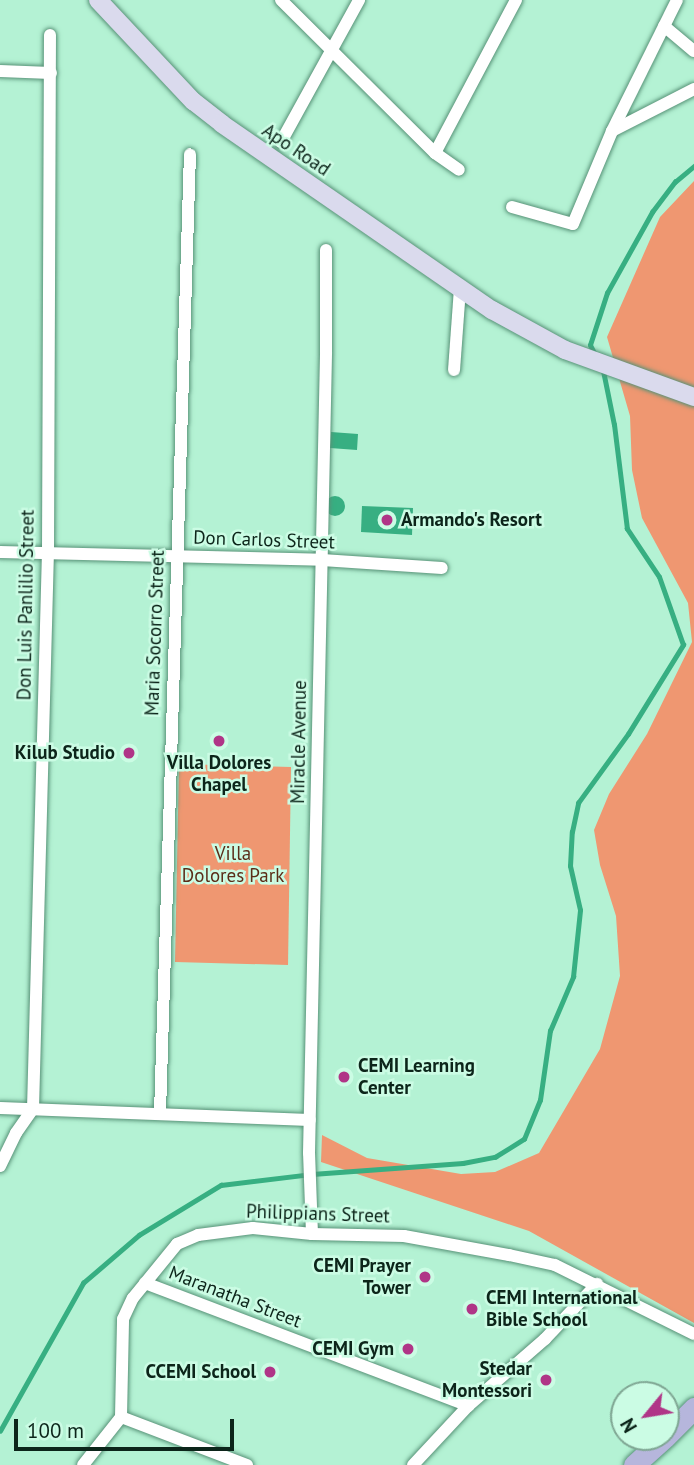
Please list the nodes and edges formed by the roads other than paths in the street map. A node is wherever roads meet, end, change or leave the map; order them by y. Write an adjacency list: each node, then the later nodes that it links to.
1 (98, 0): 20 (street, Apo Road)
2 (281, 0): 9 (street)
3 (359, 0): 9 (street)
4 (516, 0): 15 (street)
5 (677, 0): 6 (street)
6 (664, 26): 8 (street); 13 (street)
7 (50, 35): 11 (street, Don Luis Panlilio Street)
8 (694, 51)
9 (330, 52): 14 (street); 15 (street)
10 (0, 71): 11 (street)
11 (51, 73): 24 (street, Don Luis Panlilio Street)
12 (694, 89): 13 (street)
13 (612, 131): 18 (street)
14 (281, 142)
15 (435, 153): 17 (street)
16 (190, 154): 25 (street, Maria Socorro Street)
17 (458, 170)
18 (512, 207)
19 (326, 250): 26 (street, Miracle Avenue)
20 (460, 289): 21 (street); 22 (street, Apo Road)
21 (454, 370)
22 (694, 397)
23 (0, 552): 24 (street, Don Carlos Street)
24 (48, 552): 25 (street, Don Carlos Street); 29 (street, Don Luis Panlilio Street)
25 (177, 557): 26 (street, Don Carlos Street); 30 (street, Maria Socorro Street)
26 (322, 560): 27 (street, Don Carlos Street); 31 (street, Miracle Avenue)
27 (442, 568)
28 (0, 1108): 29 (street)
29 (33, 1110): 30 (street); 32 (street)
30 (160, 1113): 31 (street)
31 (310, 1120): 33 (street, Miracle Avenue)
32 (0, 1167)
33 (312, 1234): 34 (street, Philippians Street); 35 (street, Philippians Street)
34 (145, 1283): 37 (street, Maranatha Street); 39 (street, Philippians Street)
35 (597, 1284): 36 (street, Philippians Street); 37 (street)
36 (694, 1334)
37 (468, 1406): 44 (street)
38 (694, 1408): 40 (main road)
39 (121, 1417): 42 (street); 43 (street)
40 (680, 1422)
41 (649, 1451): 45 (main road)
42 (83, 1465)
43 (247, 1465)
44 (413, 1465)
45 (634, 1465)

